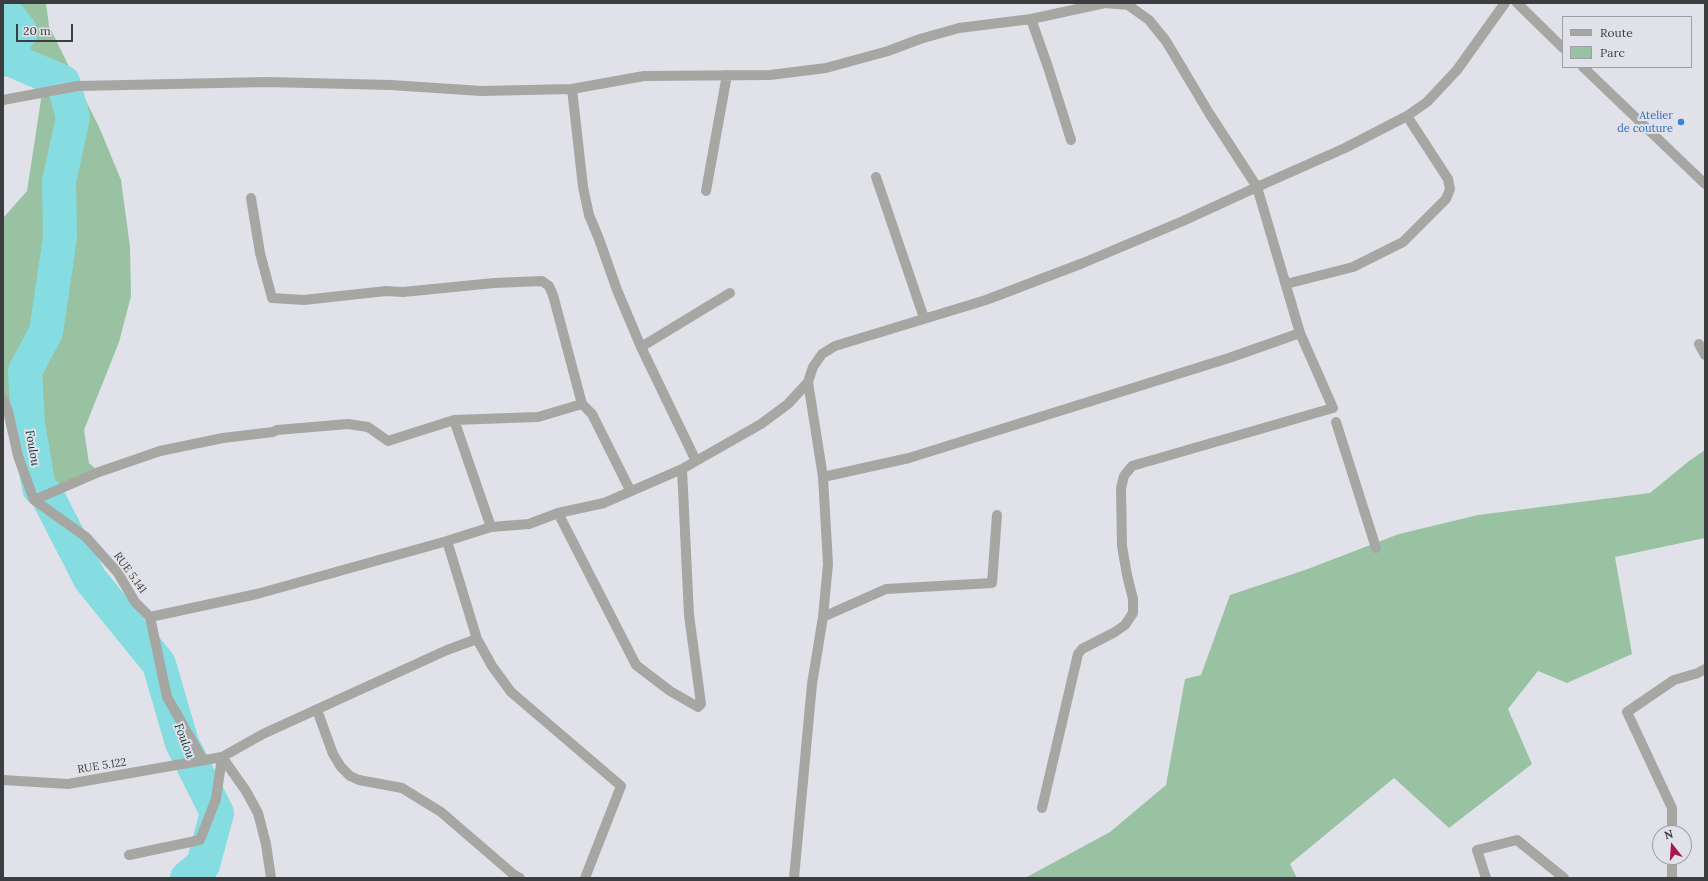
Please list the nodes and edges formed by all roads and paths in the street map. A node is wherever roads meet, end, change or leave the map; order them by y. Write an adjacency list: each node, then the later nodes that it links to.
1 (1505, 3): 10 (street)
2 (1517, 3): 5 (street)
3 (1127, 4): 4 (street); 14 (street)
4 (1031, 19): 7 (street); 11 (street)
5 (1562, 47)
6 (1584, 68): 13 (street)
7 (727, 75): 8 (street); 15 (street)
8 (572, 89): 9 (street); 22 (street)
9 (3, 100)
10 (1407, 116): 14 (street); 17 (street)
11 (1071, 140)
12 (876, 177): 19 (street)
13 (1705, 184)
14 (1257, 187): 17 (street); 19 (street)
15 (706, 191)
16 (251, 198): 26 (street)
17 (1286, 284): 20 (street)
18 (730, 293): 22 (street)
19 (924, 318): 24 (street)
20 (1300, 333): 31 (street); 47 (street)
21 (1699, 344): 23 (street)
22 (641, 347): 29 (street)
23 (1705, 355)
24 (808, 382): 29 (street); 31 (street)
25 (3, 399): 33 (street)
26 (582, 404): 27 (street); 32 (street)
27 (454, 420): 33 (street); 36 (street)
28 (1336, 422): 38 (street)
29 (696, 461): 30 (street)
30 (682, 469): 32 (street); 34 (street)
31 (823, 477): 40 (street)
32 (630, 490): 34 (street)
33 (34, 500): 39 (street, RUE 5.141)
34 (558, 513): 36 (street)
35 (997, 515): 40 (street)
36 (490, 527): 37 (street)
37 (447, 541): 39 (street); 41 (street)
38 (1376, 548)
39 (150, 617): 45 (street)
40 (823, 617): 54 (street)
41 (477, 639): 43 (street); 53 (street)
42 (1705, 669): 48 (street)
43 (317, 710): 44 (street); 52 (street)
44 (222, 757): 45 (street, RUE 5.122); 49 (street); 51 (street)
45 (203, 760): 46 (street, RUE 5.122)
46 (3, 780)
47 (1042, 808)
48 (1672, 825)
49 (129, 855)
50 (1672, 865): 57 (street)
51 (271, 878)
52 (520, 878)
53 (585, 878)
54 (794, 878)
55 (1486, 878): 56 (street)
56 (1564, 878)
57 (1672, 878)

